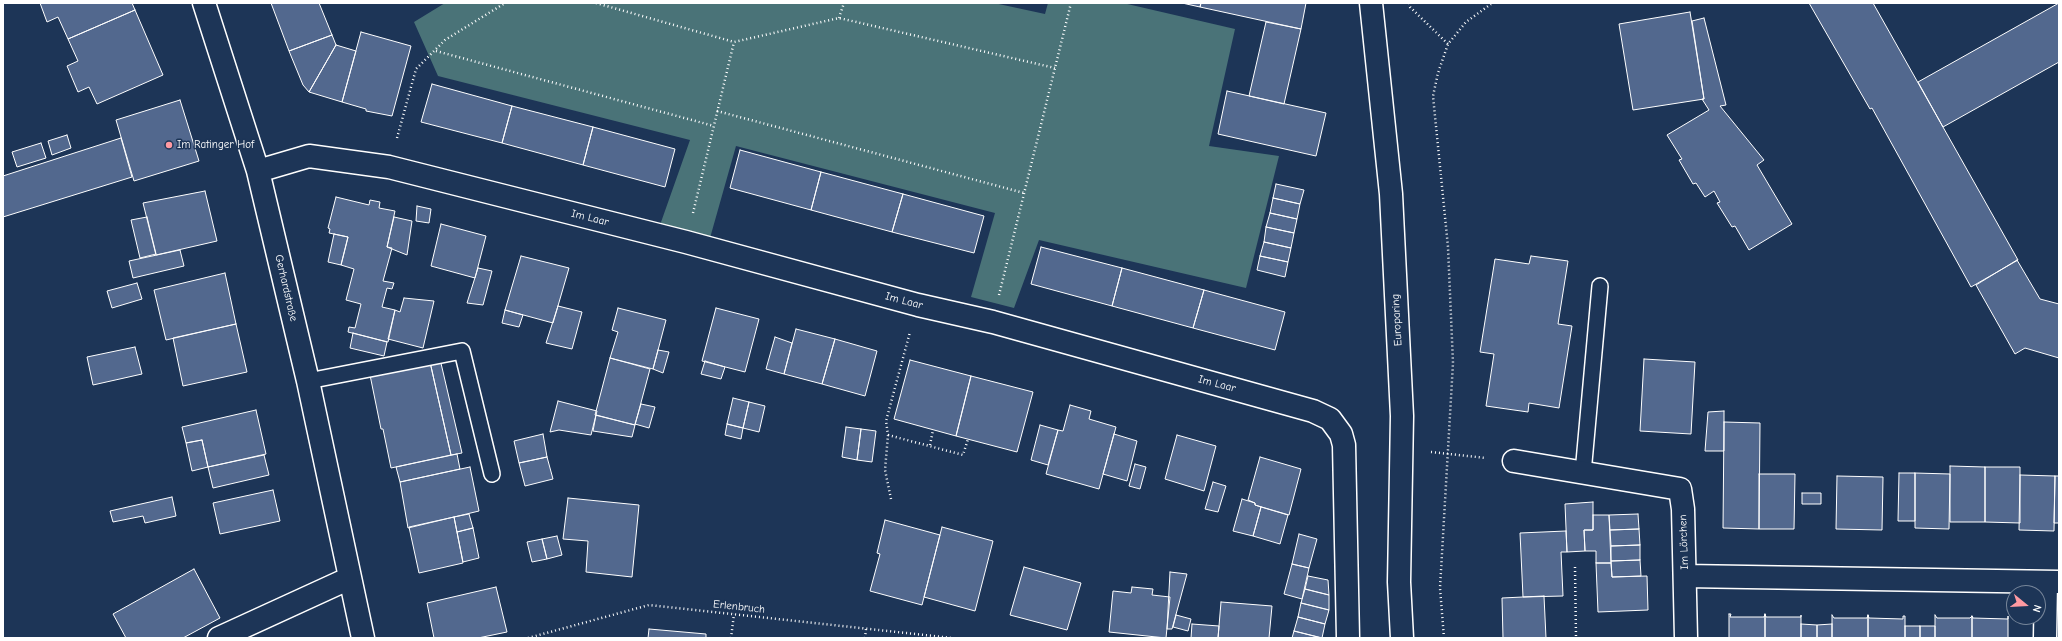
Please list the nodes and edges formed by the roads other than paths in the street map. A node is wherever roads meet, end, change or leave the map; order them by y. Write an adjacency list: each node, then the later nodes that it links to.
1 (204, 3): 3 (street, Gerhardstraße)
2 (1371, 3): 15 (street, Europaring)
3 (258, 171): 5 (street, Gerhardstraße); 14 (street, Im Laar)
4 (1600, 286): 8 (lane)
5 (308, 381): 7 (lane); 10 (street, Gerhardstraße)
6 (1514, 461): 8 (street, Im Lörchen)
7 (492, 474)
8 (1583, 474): 9 (street, Im Lörchen)
9 (1686, 576): 11 (street, Im Lörchen); 16 (street)
10 (350, 578): 12 (street); 13 (street, Gerhardstraße)
11 (2052, 582): 17 (street)
12 (219, 638)
13 (363, 638)
14 (1348, 638)
15 (1402, 638)
16 (1686, 638)
17 (2045, 638)

